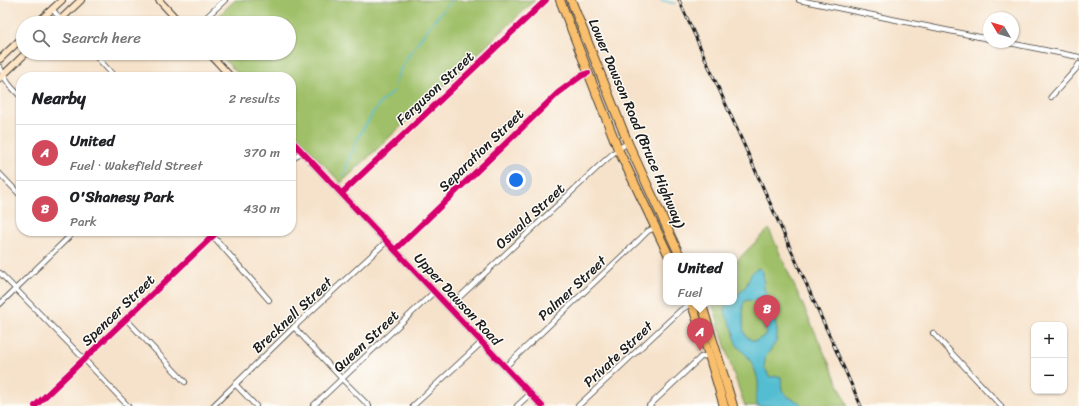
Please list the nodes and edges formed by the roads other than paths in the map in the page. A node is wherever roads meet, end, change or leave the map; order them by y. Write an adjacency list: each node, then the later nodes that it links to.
1 (62, 0): 9 (street)
2 (81, 0): 12 (street)
3 (159, 0): 13 (street)
4 (225, 0): 14 (street)
5 (546, 0): 38 (street, Ferguson Street)
6 (560, 0): 27 (highway, Lower Dawson Road (Bruce Highway))
7 (571, 0): 31 (highway, Lower Dawson Road (Bruce Highway))
8 (799, 0): 15 (street)
9 (52, 9): 10 (street); 11 (street)
10 (45, 16)
11 (57, 16)
12 (66, 16)
13 (174, 16)
14 (208, 16)
15 (983, 38)
16 (16, 44): 19 (street)
17 (1019, 45): 18 (street)
18 (1079, 57)
19 (0, 59)
20 (19, 60): 28 (street)
21 (99, 60): 25 (street)
22 (216, 60): 26 (street)
23 (1079, 64): 30 (street)
24 (0, 67): 28 (street)
25 (110, 72)
26 (227, 72)
27 (588, 73): 33 (highway, Lower Dawson Road (Bruce Highway)); 43 (street, Separation Street)
28 (2, 77): 29 (street)
29 (16, 92)
30 (1051, 97)
31 (628, 143): 33 (street, Oswald Street); 45 (highway, Lower Dawson Road (Bruce Highway))
32 (296, 145): 34 (street, Upper Dawson Road)
33 (618, 149): 39 (highway, Lower Dawson Road (Bruce Highway)); 54 (street, Oswald Street)
34 (302, 151): 35 (street); 38 (street, Upper Dawson Road)
35 (296, 156)
36 (0, 174): 37 (street)
37 (16, 191)
38 (342, 193): 42 (street, Upper Dawson Road)
39 (656, 228): 44 (highway, Lower Dawson Road (Bruce Highway)); 61 (street, Palmer Street)
40 (70, 236): 47 (street)
41 (212, 236): 49 (street); 55 (street, Spencer Street)
42 (387, 241): 43 (street, Upper Dawson Road); 56 (street, Brecknell Street)
43 (395, 250): 48 (street, Upper Dawson Road)
44 (668, 253)
45 (679, 253)
46 (0, 273): 47 (street)
47 (16, 289): 50 (street); 60 (street)
48 (434, 292): 54 (street, Upper Dawson Road); 62 (street, Queen Street)
49 (269, 300)
50 (0, 304)
51 (689, 305): 75 (street, Private Street)
52 (693, 305): 59 (highway)
53 (701, 305): 78 (highway)
54 (449, 307): 58 (street, Upper Dawson Road)
55 (126, 319): 60 (street, Spencer Street); 63 (street)
56 (294, 327): 62 (street); 64 (street, Brecknell Street)
57 (933, 333): 79 (street)
58 (482, 342): 61 (street, Upper Dawson Road); 72 (street)
59 (709, 355): 76 (street); 77 (highway)
60 (84, 359): 66 (street, Spencer Street); 67 (street)
61 (505, 367): 65 (street, Upper Dawson Road)
62 (342, 379): 70 (street, Queen Street); 71 (street)
63 (185, 382)
64 (235, 384): 68 (street, Brecknell Street); 69 (street)
65 (530, 394): 73 (street); 74 (street, Upper Dawson Road)
66 (35, 406)
67 (128, 406)
68 (213, 406)
69 (256, 406)
70 (313, 406)
71 (369, 406)
72 (413, 406)
73 (517, 406)
74 (542, 406)
75 (578, 406)
76 (649, 406)
77 (724, 406)
78 (733, 406)
79 (1001, 406)

